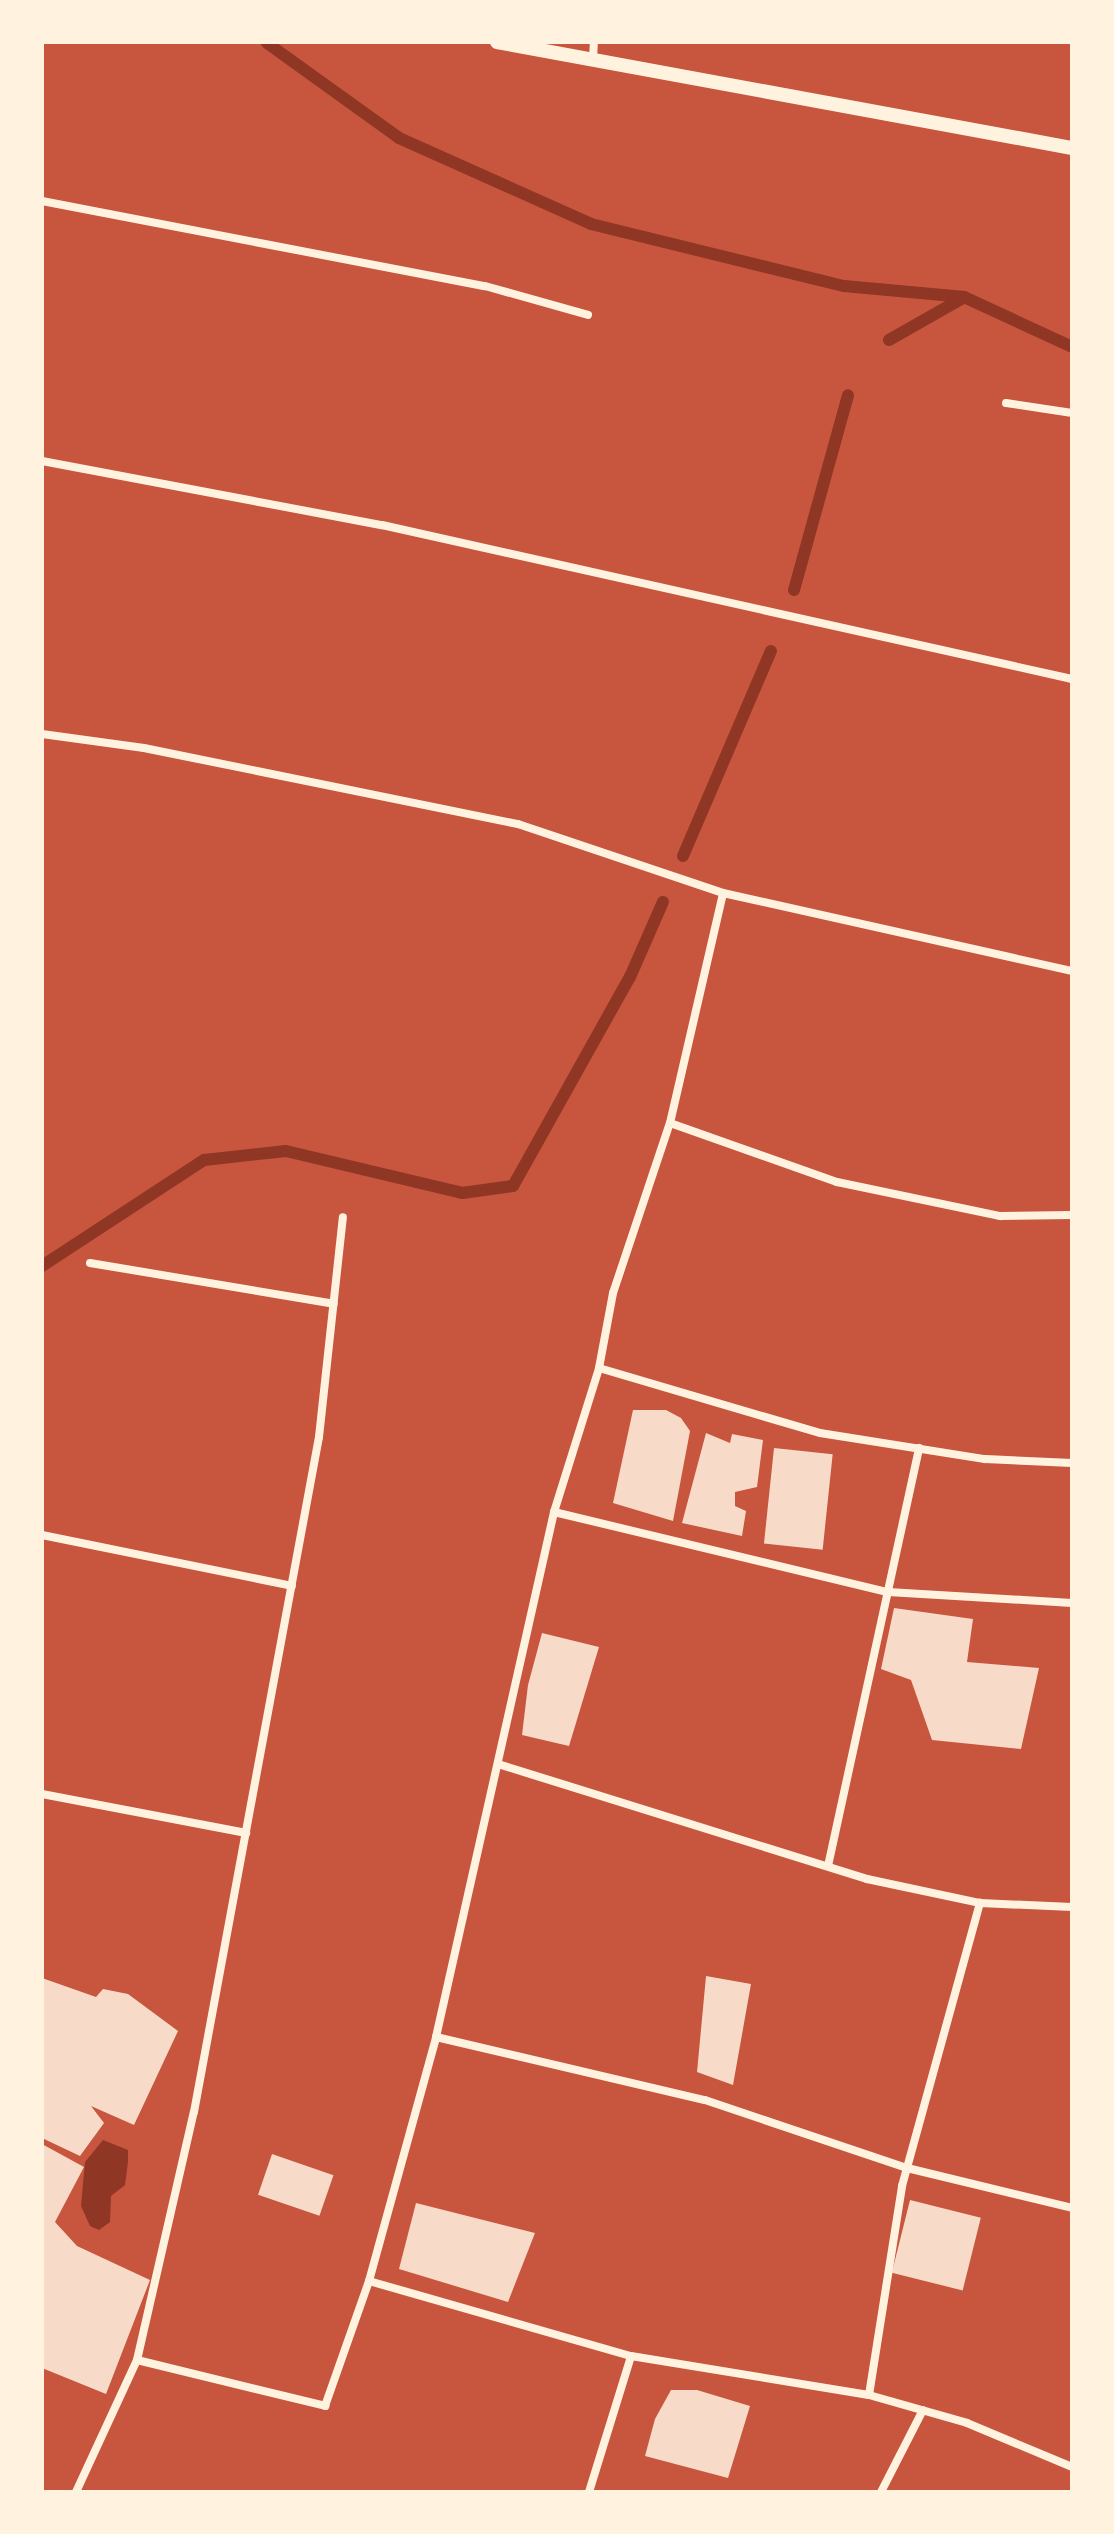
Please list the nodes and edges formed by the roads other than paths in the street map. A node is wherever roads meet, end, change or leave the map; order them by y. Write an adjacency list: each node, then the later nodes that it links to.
1 (497, 42): 3 (street)
2 (594, 42): 3 (street)
3 (593, 59): 4 (street)
4 (1072, 148)
5 (42, 201): 6 (street)
6 (588, 315)
7 (1006, 403): 8 (street)
8 (1072, 413)
9 (42, 461): 10 (street)
10 (1072, 679)
11 (42, 734): 12 (street)
12 (723, 893): 13 (street); 14 (street)
13 (1072, 971)
14 (670, 1123): 15 (street); 19 (street)
15 (1072, 1215)
16 (343, 1217): 18 (street)
17 (90, 1263): 18 (street)
18 (334, 1304): 24 (street)
19 (599, 1368): 20 (street); 22 (street)
20 (919, 1448): 21 (street); 25 (street)
21 (1072, 1463)
22 (554, 1512): 25 (street); 27 (street)
23 (42, 1535): 24 (street)
24 (292, 1586): 29 (street)
25 (888, 1592): 26 (street); 30 (street)
26 (1072, 1603)
27 (498, 1764): 30 (street); 33 (street)
28 (42, 1794): 29 (street)
29 (246, 1833): 38 (street)
30 (828, 1866): 31 (street)
31 (980, 1903): 32 (street); 34 (street)
32 (1072, 1907)
33 (436, 2037): 34 (street); 36 (street)
34 (907, 2168): 35 (street); 39 (street)
35 (1072, 2208)
36 (369, 2281): 37 (street); 38 (street)
37 (631, 2356): 39 (street); 43 (street)
38 (137, 2360): 42 (street)
39 (869, 2395): 40 (street)
40 (923, 2410): 41 (street); 44 (street)
41 (1072, 2467)
42 (76, 2492)
43 (589, 2492)
44 (881, 2492)

